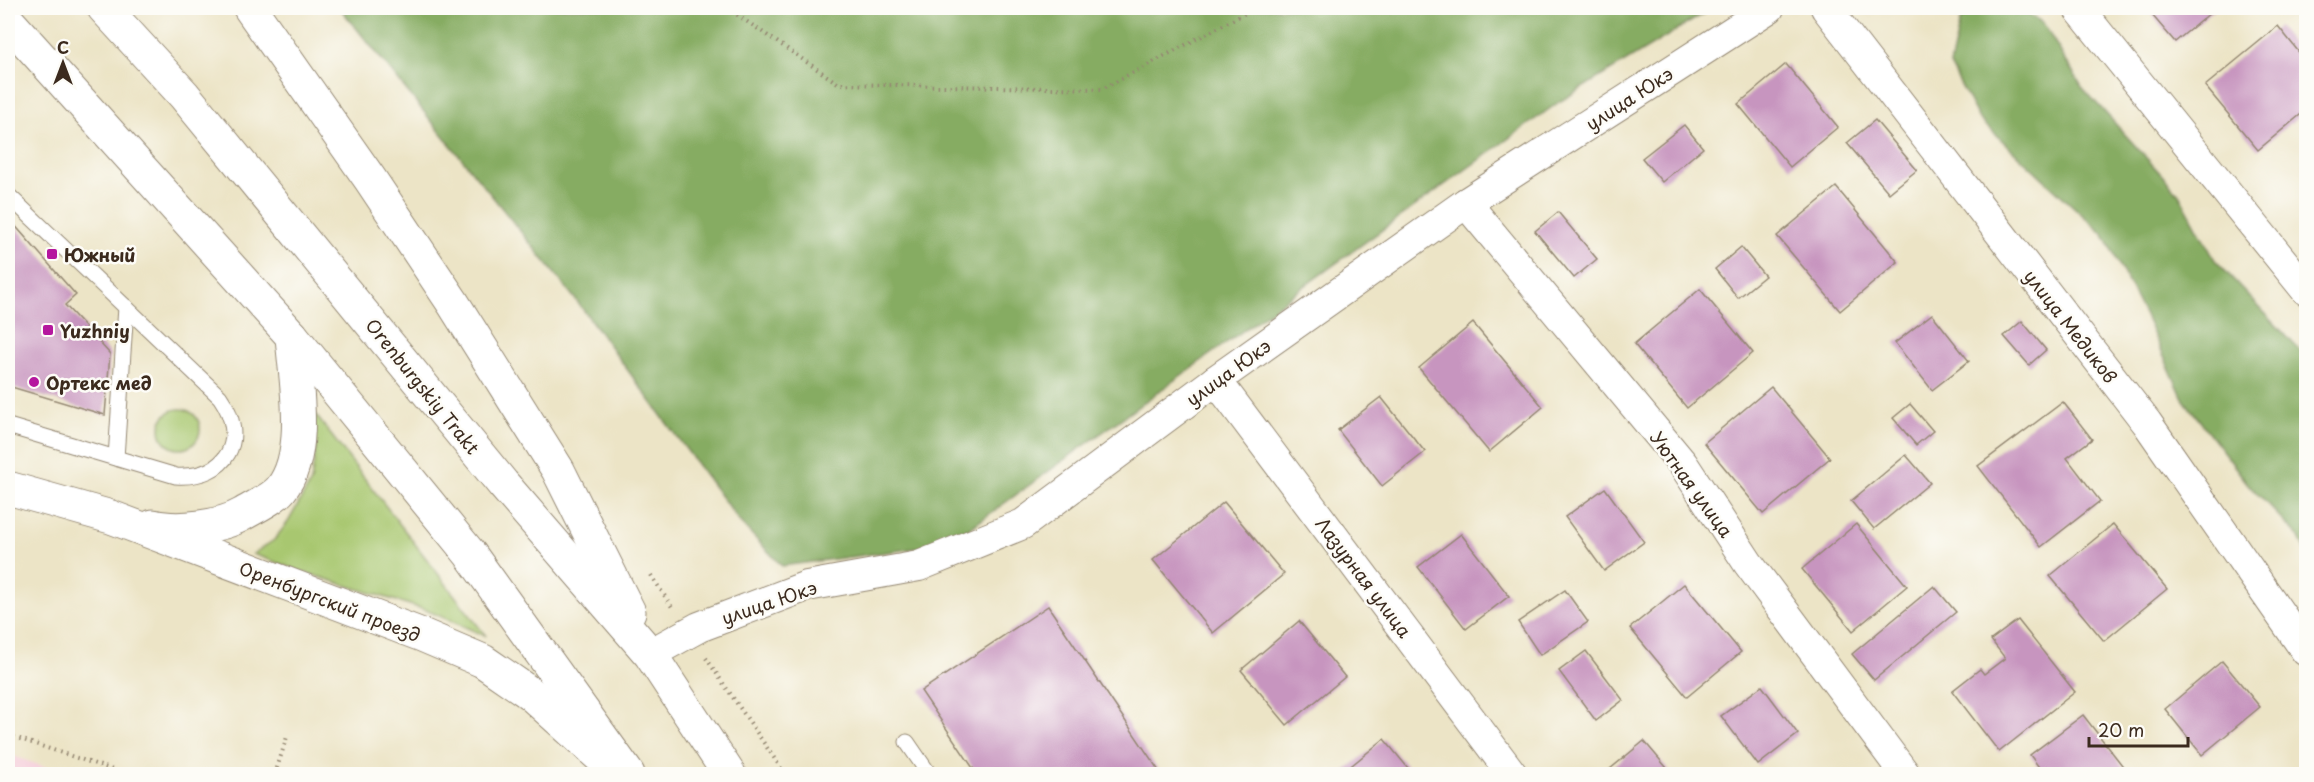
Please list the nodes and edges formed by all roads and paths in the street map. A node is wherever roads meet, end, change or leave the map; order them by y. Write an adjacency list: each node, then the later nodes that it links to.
1 (104, 8): 20 (main road, Orenburgskiy Trakt)
2 (250, 8): 20 (main road)
3 (727, 8): 4 (path)
4 (1255, 8)
5 (1769, 8): 10 (street, улица Юкэ)
6 (1826, 8): 19 (street, улица Медиков)
7 (2078, 8): 11 (street)
8 (8, 21): 13 (main road)
9 (8, 195): 12 (lane)
10 (1466, 203): 14 (street, улица Юкэ); 31 (street, Уютная улица)
11 (2307, 290)
12 (126, 307): 16 (lane); 16 (lane)
13 (292, 336): 18 (main road); 27 (main road)
14 (1216, 381): 20 (street, улица Юкэ); 30 (street, Лазурная улица)
15 (8, 426): 16 (lane)
16 (116, 458)
17 (8, 488): 18 (main road, Оренбургский проезд)
18 (111, 517): 26 (main road, Оренбургский проезд)
19 (2307, 651)
20 (650, 654): 28 (main road, Orenburgskiy Trakt)
21 (8, 735): 24 (path)
22 (286, 737): 25 (path)
23 (907, 742): 29 (lane)
24 (125, 774)
25 (275, 774)
26 (619, 774)
27 (628, 774)
28 (729, 774)
29 (929, 774)
30 (1512, 774)
31 (1905, 774)

